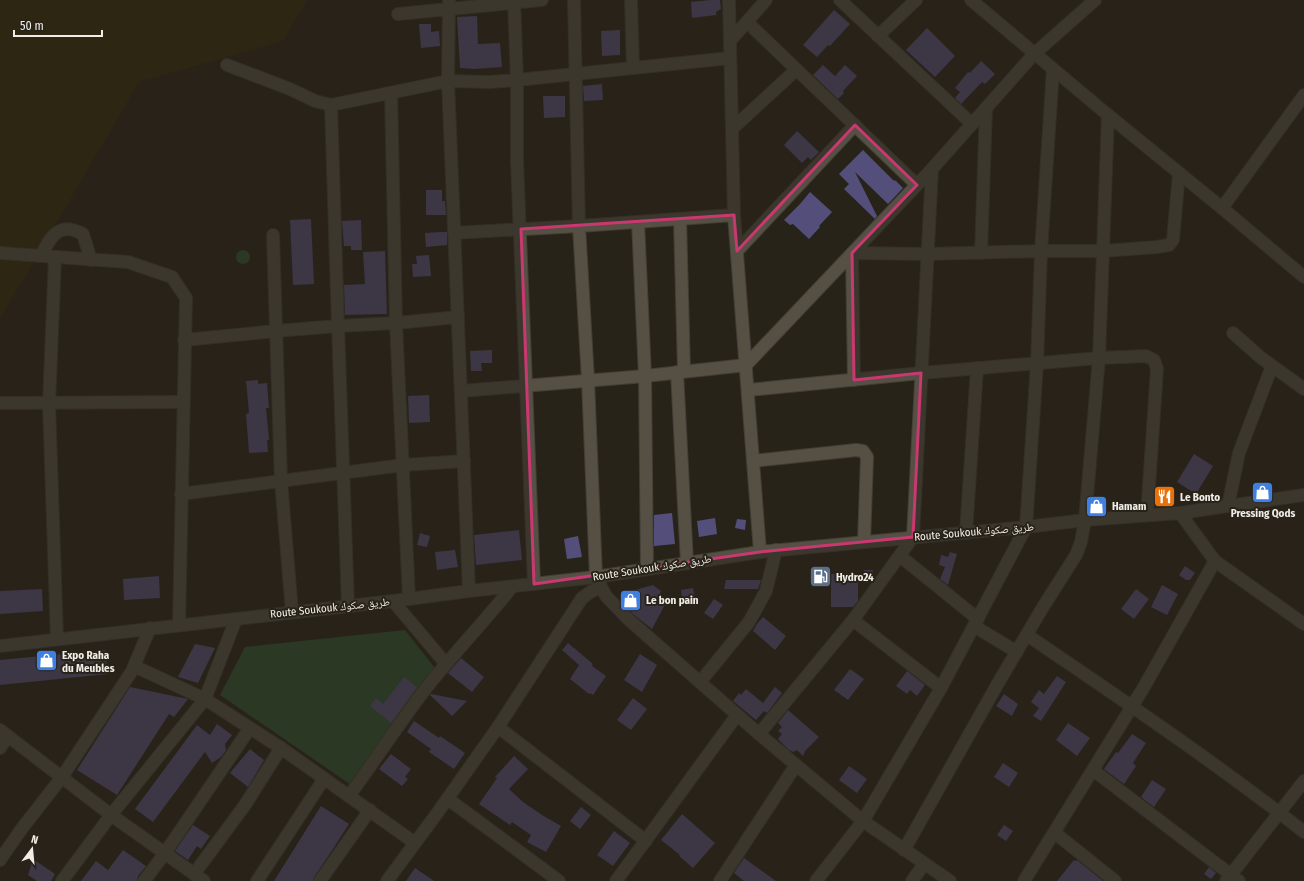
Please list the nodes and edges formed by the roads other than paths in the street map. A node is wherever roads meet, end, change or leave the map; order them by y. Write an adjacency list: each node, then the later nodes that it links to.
1 (542, 0): 10 (street)
2 (574, 0): 22 (street)
3 (631, 0): 19 (street)
4 (729, 0): 15 (street)
5 (766, 0): 13 (street)
6 (840, 0): 14 (street)
7 (916, 0): 14 (street)
8 (971, 0): 16 (street)
9 (1095, 0): 16 (street)
10 (514, 2): 11 (street); 23 (street)
11 (449, 5): 12 (street); 24 (street)
12 (398, 14)
13 (747, 22): 15 (street); 20 (street)
14 (878, 36): 30 (street)
15 (730, 41): 17 (street)
16 (1034, 54): 21 (street); 28 (street)
17 (730, 58): 19 (street); 32 (street)
18 (227, 65): 27 (street)
19 (633, 68): 22 (street)
20 (796, 70): 31 (street); 32 (street)
21 (1053, 70): 29 (street); 45 (street)
22 (575, 74): 23 (street); 40 (street)
23 (517, 80): 24 (street); 41 (street)
24 (448, 81): 25 (street); 42 (street)
25 (391, 93): 27 (street); 56 (street)
26 (1304, 95): 36 (street)
27 (331, 105): 57 (street)
28 (986, 108): 30 (street); 49 (street)
29 (1108, 115): 34 (street); 46 (street)
30 (972, 124): 33 (street)
31 (855, 126): 35 (street); 44 (street)
32 (733, 128): 37 (street)
33 (932, 169): 35 (street); 50 (street)
34 (1179, 173): 36 (street); 46 (street)
35 (917, 185): 48 (street)
36 (1222, 208): 54 (street)
37 (734, 215): 38 (street); 44 (street)
38 (680, 219): 39 (street); 66 (street)
39 (638, 222): 40 (street); 68 (street)
40 (579, 226): 41 (street); 69 (street)
41 (521, 229): 42 (street); 71 (street)
42 (454, 233): 55 (street)
43 (273, 235): 58 (street)
44 (737, 251): 63 (street)
45 (1041, 251): 46 (street); 49 (street); 62 (street)
46 (1103, 251): 61 (street)
47 (0, 253): 51 (street)
48 (852, 253): 50 (street); 63 (street); 70 (street)
49 (981, 253): 50 (street)
50 (928, 254): 67 (street)
51 (41, 256): 52 (street); 53 (street)
52 (55, 257): 53 (street); 77 (street)
53 (91, 260): 60 (street)
54 (1304, 277)
55 (458, 317): 56 (street); 74 (street)
56 (396, 323): 57 (street); 80 (street)
57 (338, 326): 58 (street); 81 (street)
58 (276, 331): 60 (street); 82 (street)
59 (1233, 333): 64 (street)
60 (184, 340): 75 (street)
61 (1099, 358): 62 (street); 87 (street); 88 (street)
62 (1037, 363): 65 (street); 89 (street)
63 (746, 365): 66 (street); 73 (street)
64 (1272, 366): 72 (street); 85 (street)
65 (976, 368): 67 (street); 90 (street)
66 (680, 371): 68 (street); 97 (street)
67 (922, 373): 70 (street); 91 (street)
68 (645, 376): 69 (street); 98 (street)
69 (588, 380): 71 (street); 99 (street)
70 (854, 380): 73 (street)
71 (527, 385): 74 (street); 100 (street)
72 (1304, 389)
73 (748, 390): 79 (street)
74 (461, 391): 78 (street)
75 (183, 402): 77 (street); 83 (street)
76 (0, 403): 77 (street)
77 (49, 404): 114 (street)
78 (464, 461): 80 (street); 102 (street)
79 (753, 461): 92 (street); 94 (street)
80 (403, 465): 81 (street); 103 (street)
81 (343, 473): 82 (street); 105 (street)
82 (281, 481): 83 (street); 106 (street)
83 (181, 494): 111 (street)
84 (1302, 497): 85 (street, Route Soukouk طريق صكوك)
85 (1228, 506): 86 (street, Route Soukouk طريق صكوك)
86 (1180, 513): 87 (street, Route Soukouk طريق صكوك); 96 (street)
87 (1147, 515): 88 (street, Route Soukouk طريق صكوك)
88 (1085, 520): 89 (street, Route Soukouk طريق صكوك); 113 (street)
89 (1026, 527): 90 (street, Route Soukouk طريق صكوك); 109 (street)
90 (966, 533): 91 (street, Route Soukouk طريق صكوك)
91 (913, 537): 92 (street, Route Soukouk طريق صكوك); 95 (street)
92 (864, 542): 93 (street, Route Soukouk طريق صكوك)
93 (776, 550): 94 (street, Route Soukouk طريق صكوك); 119 (street)
94 (760, 552): 97 (street, Route Soukouk طريق صكوك)
95 (900, 556): 108 (street); 109 (street)
96 (1215, 561): 110 (street); 122 (street)
97 (687, 563): 98 (street, Route Soukouk طريق صكوك)
98 (647, 569): 99 (street, Route Soukouk طريق صكوك)
99 (599, 583): 100 (street, Route Soukouk طريق صكوك); 119 (street); 124 (street)
100 (534, 584): 101 (street, Route Soukouk طريق صكوك)
101 (512, 587): 102 (street, Route Soukouk طريق صكوك); 117 (street)
102 (469, 591): 103 (street, Route Soukouk طريق صكوك)
103 (409, 599): 104 (street, Route Soukouk طريق صكوك)
104 (393, 602): 105 (street, Route Soukouk طريق صكوك); 117 (street)
105 (348, 606): 106 (street, Route Soukouk طريق صكوك)
106 (292, 612): 107 (street, Route Soukouk طريق صكوك)
107 (236, 619): 111 (street, Route Soukouk طريق صكوك); 121 (street)
108 (853, 620): 120 (street); 127 (street)
109 (976, 622): 116 (street); 120 (street)
110 (1304, 624)
111 (179, 625): 112 (street, Route Soukouk طريق صكوك)
112 (150, 628): 114 (street, Route Soukouk طريق صكوك); 118 (street)
113 (1027, 635): 116 (street); 122 (street)
114 (57, 639): 115 (street, Route Soukouk طريق صكوك)
115 (0, 646)
116 (1017, 652): 145 (street)
117 (446, 664): 135 (street)
118 (134, 666): 121 (street); 132 (street)
119 (700, 682): 123 (street)
120 (941, 688): 140 (street)
121 (205, 699): 125 (street); 139 (street)
122 (1133, 707): 131 (street); 138 (street)
123 (737, 714): 127 (street); 143 (street)
124 (498, 726): 136 (street); 143 (street)
125 (250, 728): 129 (street); 146 (street)
126 (4, 733): 128 (street); 132 (street)
127 (759, 734): 130 (street)
128 (0, 748)
129 (281, 748): 133 (street); 149 (street)
130 (796, 765): 140 (street); 158 (street)
131 (1093, 770): 142 (street); 150 (street)
132 (62, 777): 139 (street); 147 (street)
133 (324, 779): 135 (street); 153 (street)
134 (1304, 781): 138 (street)
135 (350, 796): 137 (street)
136 (448, 799): 144 (street); 156 (street)
137 (370, 810): 144 (street); 154 (street)
138 (1279, 813): 141 (street); 150 (street)
139 (111, 815): 146 (street); 151 (street)
140 (863, 821): 145 (street); 159 (street)
141 (1304, 832)
142 (1055, 833): 162 (street); 163 (street)
143 (646, 841): 157 (street)
144 (415, 843): 155 (street)
145 (904, 850): 148 (street)
146 (165, 853): 149 (street); 152 (street)
147 (0, 860)
148 (924, 864): 160 (street); 161 (street)
149 (199, 878)
150 (1232, 879)
151 (62, 881)
152 (144, 881)
153 (257, 881)
154 (320, 881)
155 (387, 881)
156 (559, 881)
157 (616, 881)
158 (720, 881)
159 (816, 881)
160 (912, 881)
161 (950, 881)
162 (1024, 881)
163 (1115, 881)

